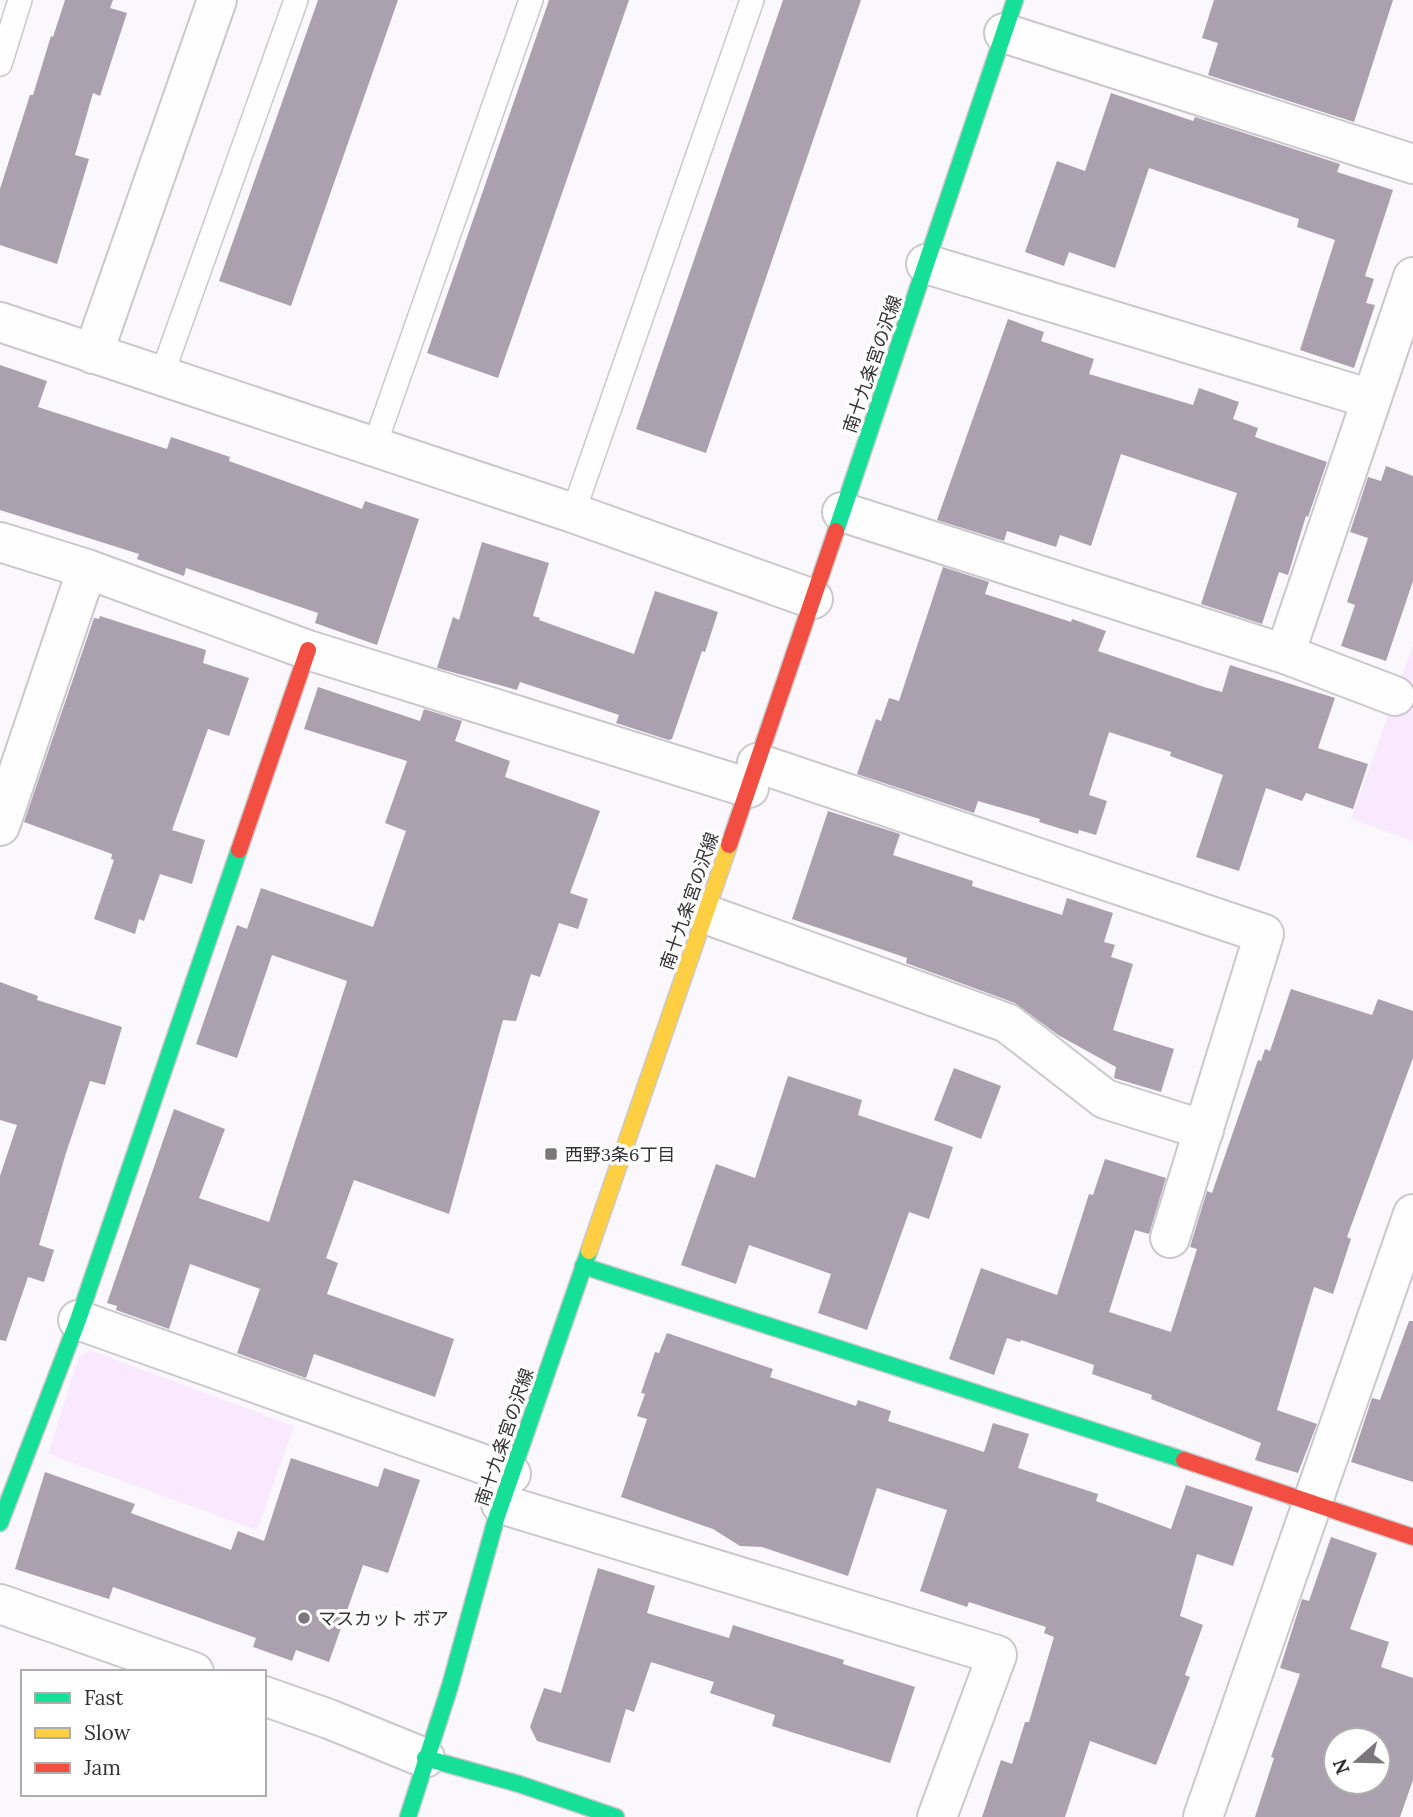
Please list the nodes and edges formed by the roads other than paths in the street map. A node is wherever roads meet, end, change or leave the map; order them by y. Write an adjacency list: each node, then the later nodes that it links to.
1 (20, 0): 7 (lane)
2 (217, 0): 12 (street)
3 (296, 0): 13 (lane)
4 (531, 0): 15 (lane)
5 (752, 0): 17 (lane)
6 (1010, 16): 8 (street); 9 (street, 南十九条宮の沢線)
7 (2, 49)
8 (1413, 164)
9 (926, 264): 14 (street); 16 (street, 南十九条宮の沢線)
10 (1413, 277): 14 (street)
11 (0, 322): 12 (street)
12 (93, 354): 13 (street)
13 (161, 377): 15 (street)
14 (1371, 400): 22 (street)
15 (374, 447): 17 (street)
16 (842, 512): 20 (street, 南十九条宮の沢線); 22 (street)
17 (573, 513): 20 (street)
18 (0, 542): 19 (street)
19 (87, 569): 21 (street); 25 (street)
20 (813, 599): 24 (street, 南十九条宮の沢線)
21 (308, 650): 24 (street); 31 (street)
22 (1285, 654): 23 (street)
23 (1395, 696)
24 (753, 776): 26 (street, 南十九条宮の沢線); 27 (street)
25 (0, 826)
26 (705, 914): 27 (street); 30 (street, 南十九条宮の沢線)
27 (1204, 1130): 29 (street)
28 (1413, 1214): 33 (street)
29 (1170, 1238)
30 (583, 1266): 32 (street, 南十九条宮の沢線); 33 (street)
31 (78, 1320): 32 (street); 34 (street)
32 (506, 1489): 39 (street, 南十九条宮の沢線); 42 (street)
33 (1312, 1502): 35 (street); 43 (street)
34 (0, 1523)
35 (1413, 1537)
36 (0, 1604): 37 (street)
37 (188, 1670)
38 (266, 1697): 39 (street)
39 (425, 1758): 40 (street, 南十九条宮の沢線); 41 (street)
40 (408, 1817)
41 (616, 1817)
42 (937, 1817)
43 (1203, 1817)

